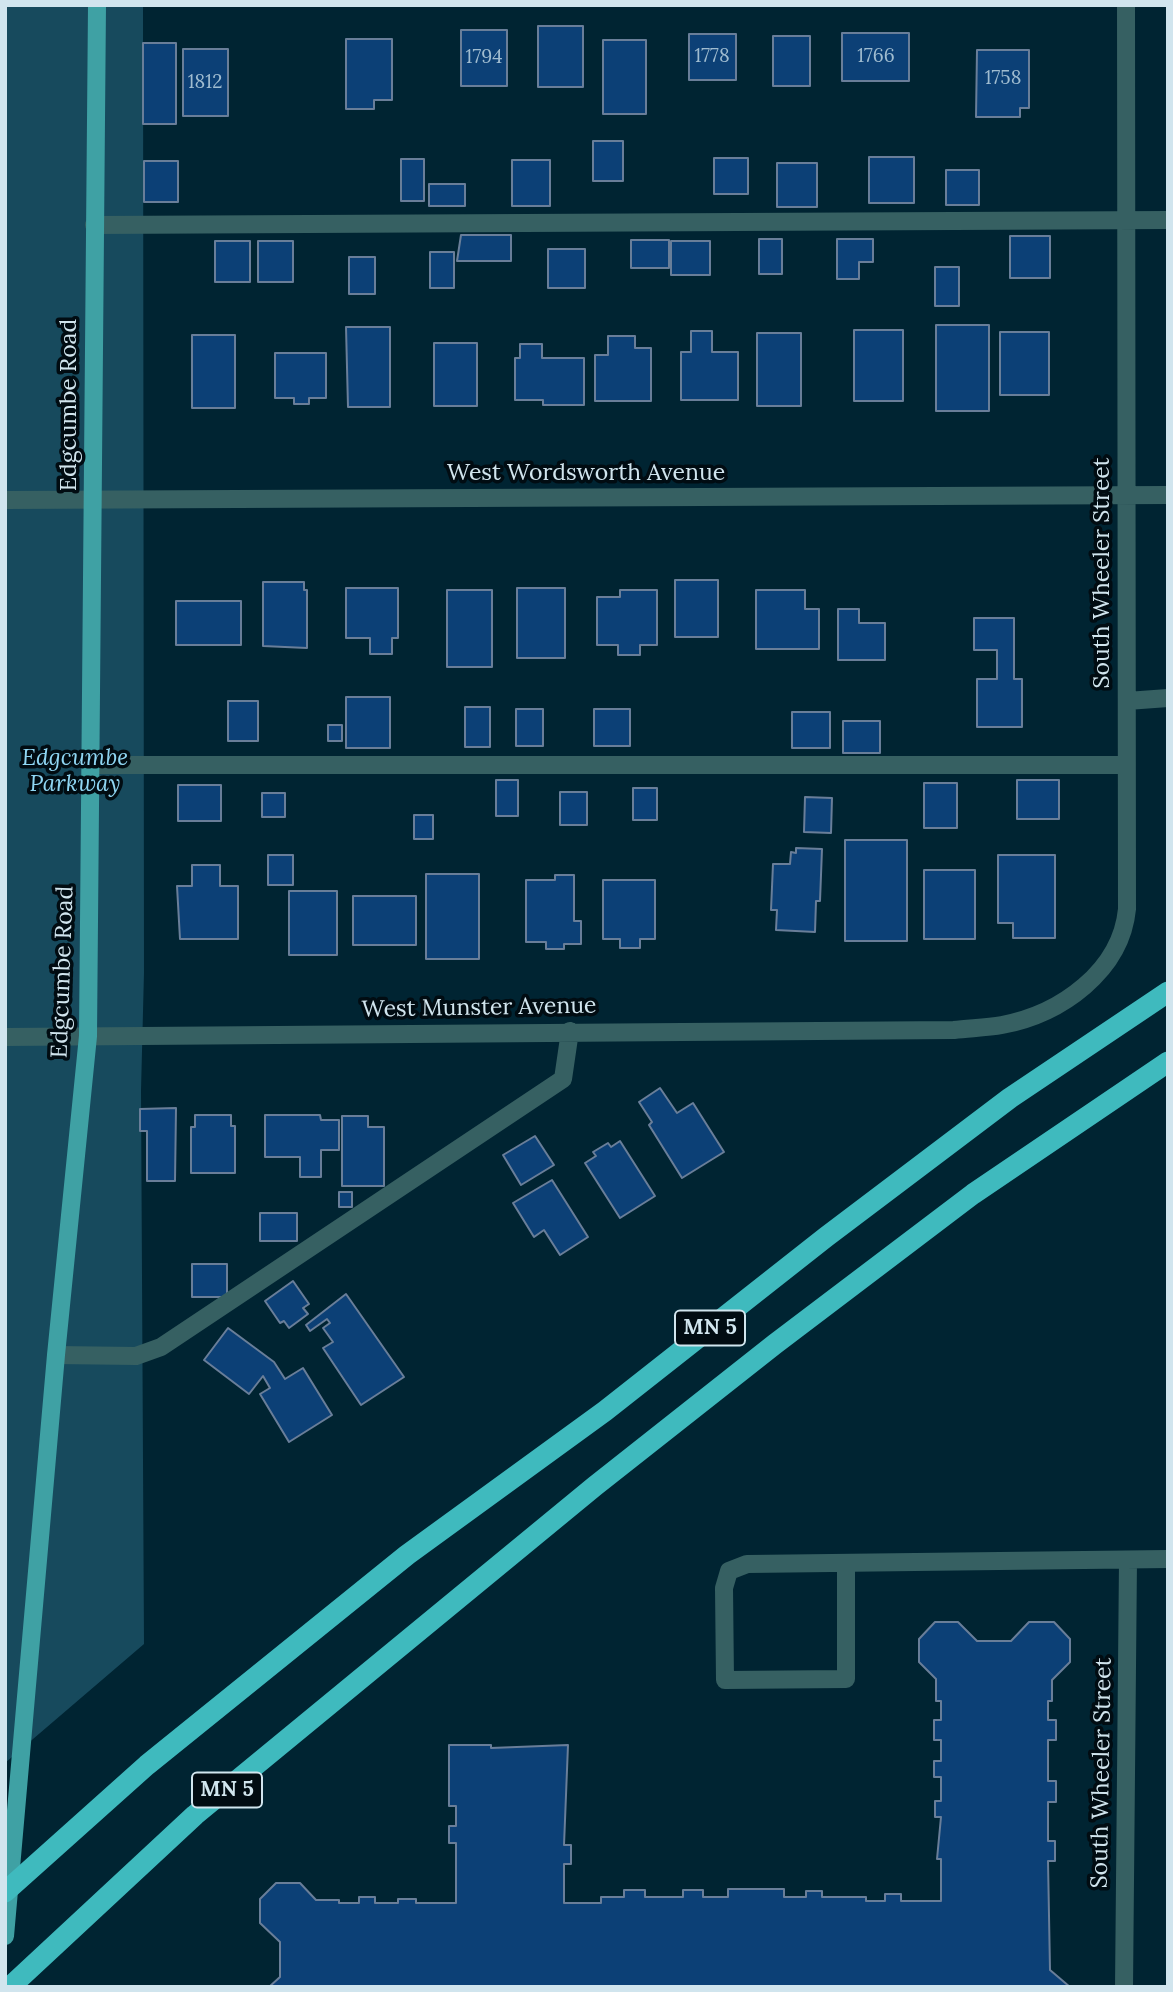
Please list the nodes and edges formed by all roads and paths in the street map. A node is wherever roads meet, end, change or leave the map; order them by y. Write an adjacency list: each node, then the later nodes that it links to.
1 (97, 5): 5 (main road, Edgcumbe Road)
2 (1126, 5): 3 (street, South Wheeler Street)
3 (1125, 220): 4 (street); 5 (street); 6 (street, South Wheeler Street)
4 (1168, 220)
5 (94, 225): 8 (main road, Edgcumbe Road)
6 (1126, 495): 7 (street, West Wordsworth Avenue); 8 (street, West Wordsworth Avenue); 11 (street, South Wheeler Street)
7 (1168, 495)
8 (93, 499): 9 (street, West Wordsworth Avenue); 12 (main road, Edgcumbe Road)
9 (5, 500)
10 (1168, 698): 11 (street)
11 (1126, 701): 13 (street, South Wheeler Street)
12 (91, 765): 13 (street); 17 (main road, Edgcumbe Road)
13 (1125, 765): 15 (street, South Wheeler Street)
14 (1168, 992): 24 (highway, MN 5)
15 (954, 1030): 16 (street, West Munster Avenue)
16 (570, 1031): 17 (street, West Munster Avenue); 20 (street)
17 (88, 1036): 18 (street, West Munster Avenue); 20 (main road, Edgcumbe Road)
18 (5, 1037)
19 (1168, 1062): 26 (highway, MN 5)
20 (56, 1355): 25 (main road, Edgcumbe Road)
21 (1168, 1559): 22 (street)
22 (1128, 1560): 23 (street); 27 (street, South Wheeler Street)
23 (846, 1564): 23 (street)
24 (5, 1892)
25 (5, 1936)
26 (10, 1987)
27 (1124, 1987)

